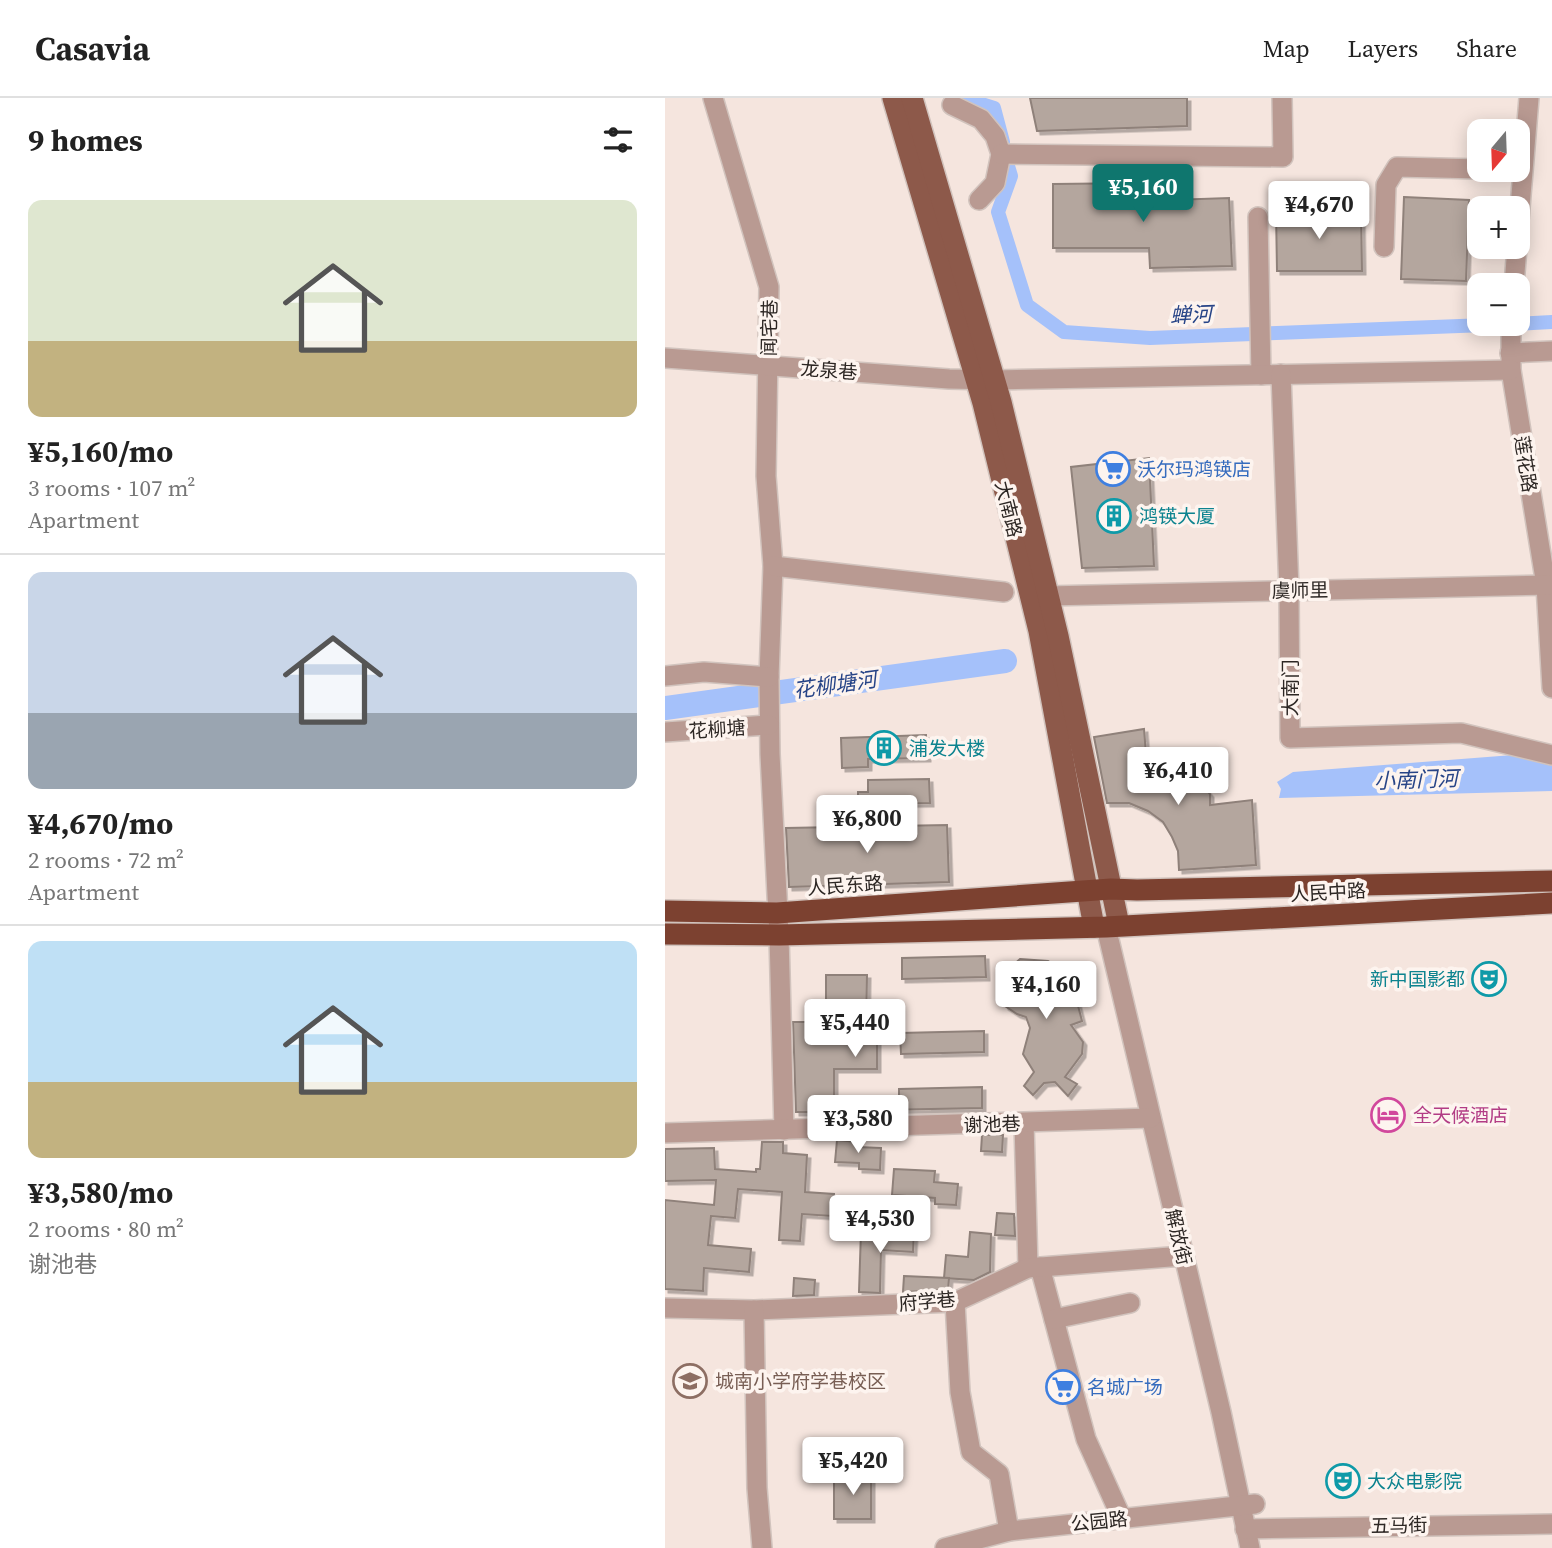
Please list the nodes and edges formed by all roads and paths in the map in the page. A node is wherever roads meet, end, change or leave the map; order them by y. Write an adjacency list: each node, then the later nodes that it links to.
1 (713, 98): 16 (street, 闻宅巷)
2 (893, 98): 19 (main road, 大南路)
3 (912, 98): 19 (main road, 大南路)
4 (1282, 98): 8 (street)
5 (1529, 98): 7 (street)
6 (952, 105): 8 (street)
7 (1526, 119)
8 (1001, 154): 10 (street)
9 (1467, 169): 12 (street)
10 (979, 200)
11 (1258, 217): 18 (street)
12 (1384, 247)
13 (1510, 346): 14 (street); 17 (street); 21 (street, 莲花路)
14 (1552, 351)
15 (665, 359): 16 (street, 龙泉巷)
16 (768, 366): 19 (street, 龙泉巷); 20 (street, 闻宅巷)
17 (1281, 374): 18 (street); 22 (street, 大南门)
18 (1261, 375): 19 (street)
19 (984, 380): 24 (main road, 大南路); 25 (main road, 大南路)
20 (773, 566): 23 (street); 28 (street, 闻宅巷)
21 (1549, 585): 22 (street, 虞师里); 29 (street, 莲花路)
22 (1289, 591): 24 (street, 虞师里); 32 (street, 大南门)
23 (1005, 592)
24 (1047, 596): 25 (main road, 大南路)
25 (1050, 638): 26 (main road, 大南路)
26 (1057, 673): 34 (main road, 大南路); 35 (main road, 大南路)
27 (665, 676): 28 (street)
28 (769, 677): 30 (street, 闻宅巷)
29 (1552, 688)
30 (769, 725): 31 (street, 花柳塘); 38 (street, 闻宅巷)
31 (665, 732)
32 (1552, 755)
33 (1552, 881): 34 (highway, 人民中路)
34 (1111, 889): 35 (highway, 人民东路); 39 (main road, 大南路)
35 (1087, 890): 38 (highway, 人民东路); 39 (main road, 大南路)
36 (1552, 903): 39 (highway, 人民中路)
37 (665, 911): 38 (highway, 人民东路)
38 (777, 913): 41 (street, 闻宅巷)
39 (1106, 926): 41 (highway); 42 (street, 解放街)
40 (665, 934): 41 (highway)
41 (779, 935): 44 (street, 闻宅巷)
42 (1151, 1118): 43 (street, 谢池巷); 46 (street, 解放街)
43 (1024, 1123): 44 (street, 谢池巷); 47 (street)
44 (784, 1130): 45 (street, 谢池巷)
45 (665, 1133)
46 (1183, 1256): 47 (street, 府学巷); 53 (street, 解放街)
47 (1034, 1268): 48 (street, 府学巷); 52 (street)
48 (955, 1302): 51 (street, 府学巷); 56 (street)
49 (1130, 1303): 52 (street)
50 (665, 1308): 51 (street, 府学巷)
51 (754, 1310): 58 (street)
52 (1054, 1319): 54 (street)
53 (1248, 1506): 54 (street, 公园路); 57 (street, 解放街)
54 (1122, 1519): 56 (street, 公园路)
55 (1552, 1524): 57 (street, 五马街)
56 (1009, 1531): 59 (street, 公园路)
57 (1247, 1538)
58 (762, 1548)
59 (945, 1548)

